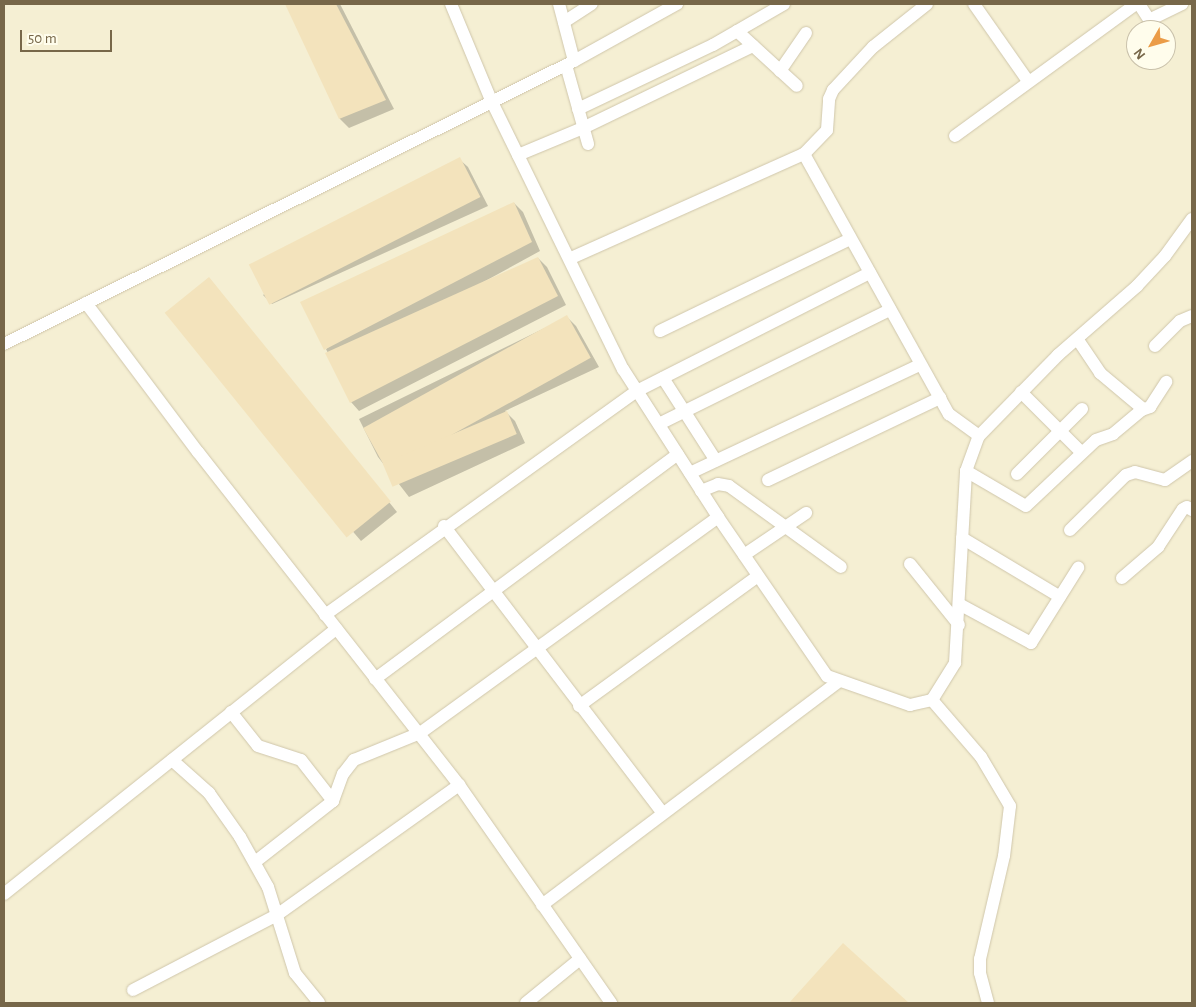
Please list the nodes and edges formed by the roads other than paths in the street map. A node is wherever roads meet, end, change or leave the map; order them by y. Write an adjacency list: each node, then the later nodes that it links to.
1 (451, 4): 20 (street)
2 (560, 4): 12 (street)
3 (592, 4): 12 (street)
4 (677, 4): 16 (street)
5 (784, 4): 13 (street)
6 (927, 4): 26 (street)
7 (974, 4): 18 (street)
8 (1137, 4): 10 (street); 18 (street)
9 (1182, 4): 11 (street)
10 (1148, 20)
11 (1159, 20)
12 (564, 22): 16 (street)
13 (737, 31): 15 (street); 21 (street)
14 (806, 33): 17 (street)
15 (752, 46): 17 (street); 22 (street)
16 (570, 63): 20 (street); 21 (street)
17 (780, 71): 19 (street)
18 (1028, 81): 23 (street)
19 (797, 86)
20 (491, 100): 25 (street); 31 (street)
21 (578, 109): 22 (street)
22 (584, 128): 24 (street); 25 (street)
23 (956, 136)
24 (588, 144)
25 (518, 154): 29 (street)
26 (804, 154): 28 (street); 29 (street)
27 (1192, 219): 35 (street)
28 (850, 238): 30 (street); 34 (street)
29 (571, 258): 41 (street)
30 (870, 274): 32 (street); 39 (street)
31 (86, 303): 36 (street); 75 (street)
32 (890, 310): 38 (street); 46 (street)
33 (1192, 316): 37 (street)
34 (660, 331)
35 (1078, 340): 42 (street); 45 (street)
36 (4, 344)
37 (1155, 346)
38 (920, 365): 43 (street); 52 (street)
39 (663, 378): 41 (street); 46 (street)
40 (1166, 382): 45 (street)
41 (637, 391): 47 (street); 62 (street)
42 (1021, 392): 48 (street); 49 (street)
43 (940, 398): 49 (street); 57 (street)
44 (1082, 409): 48 (street)
45 (1143, 409): 50 (street)
46 (685, 411): 47 (street); 52 (street)
47 (659, 424): 51 (street)
48 (1060, 431): 50 (street); 56 (street)
49 (979, 436): 54 (street)
50 (1082, 453): 54 (street)
51 (678, 454): 55 (street); 72 (street)
52 (716, 461): 55 (street)
53 (1192, 461): 64 (street)
54 (966, 471): 65 (street)
55 (690, 474): 58 (street)
56 (1017, 474)
57 (768, 480)
58 (701, 491): 61 (street); 63 (street)
59 (1192, 510): 71 (street)
60 (806, 513): 63 (street)
61 (718, 516): 66 (street); 78 (street)
62 (444, 526): 72 (street); 75 (street)
63 (785, 527): 66 (street); 68 (street)
64 (1070, 530)
65 (962, 538): 73 (street); 74 (street)
66 (744, 555): 70 (street)
67 (910, 564): 76 (street)
68 (841, 567)
69 (1078, 568): 73 (street)
70 (758, 576): 80 (street); 82 (street)
71 (1122, 578)
72 (494, 591): 78 (street); 79 (street)
73 (1060, 597): 74 (street)
74 (960, 604): 76 (street)
75 (324, 615): 77 (street)
76 (959, 625): 81 (street)
77 (336, 629): 79 (street); 83 (street)
78 (538, 648): 82 (street); 84 (street)
79 (375, 679): 84 (street)
80 (838, 682): 81 (street); 88 (street)
81 (932, 700): 98 (street)
82 (579, 706): 88 (street)
83 (231, 712): 85 (street); 87 (street)
84 (420, 734): 86 (street); 87 (street)
85 (172, 760): 89 (street); 90 (street)
86 (460, 785): 91 (street); 92 (street)
87 (333, 801): 89 (street)
88 (663, 814): 91 (street)
89 (255, 862): 92 (street)
90 (4, 894)
91 (542, 905): 93 (street)
92 (277, 915): 94 (street); 95 (street)
93 (580, 959): 96 (street); 97 (street)
94 (133, 990)
95 (319, 1003)
96 (526, 1003)
97 (611, 1003)
98 (988, 1003)

